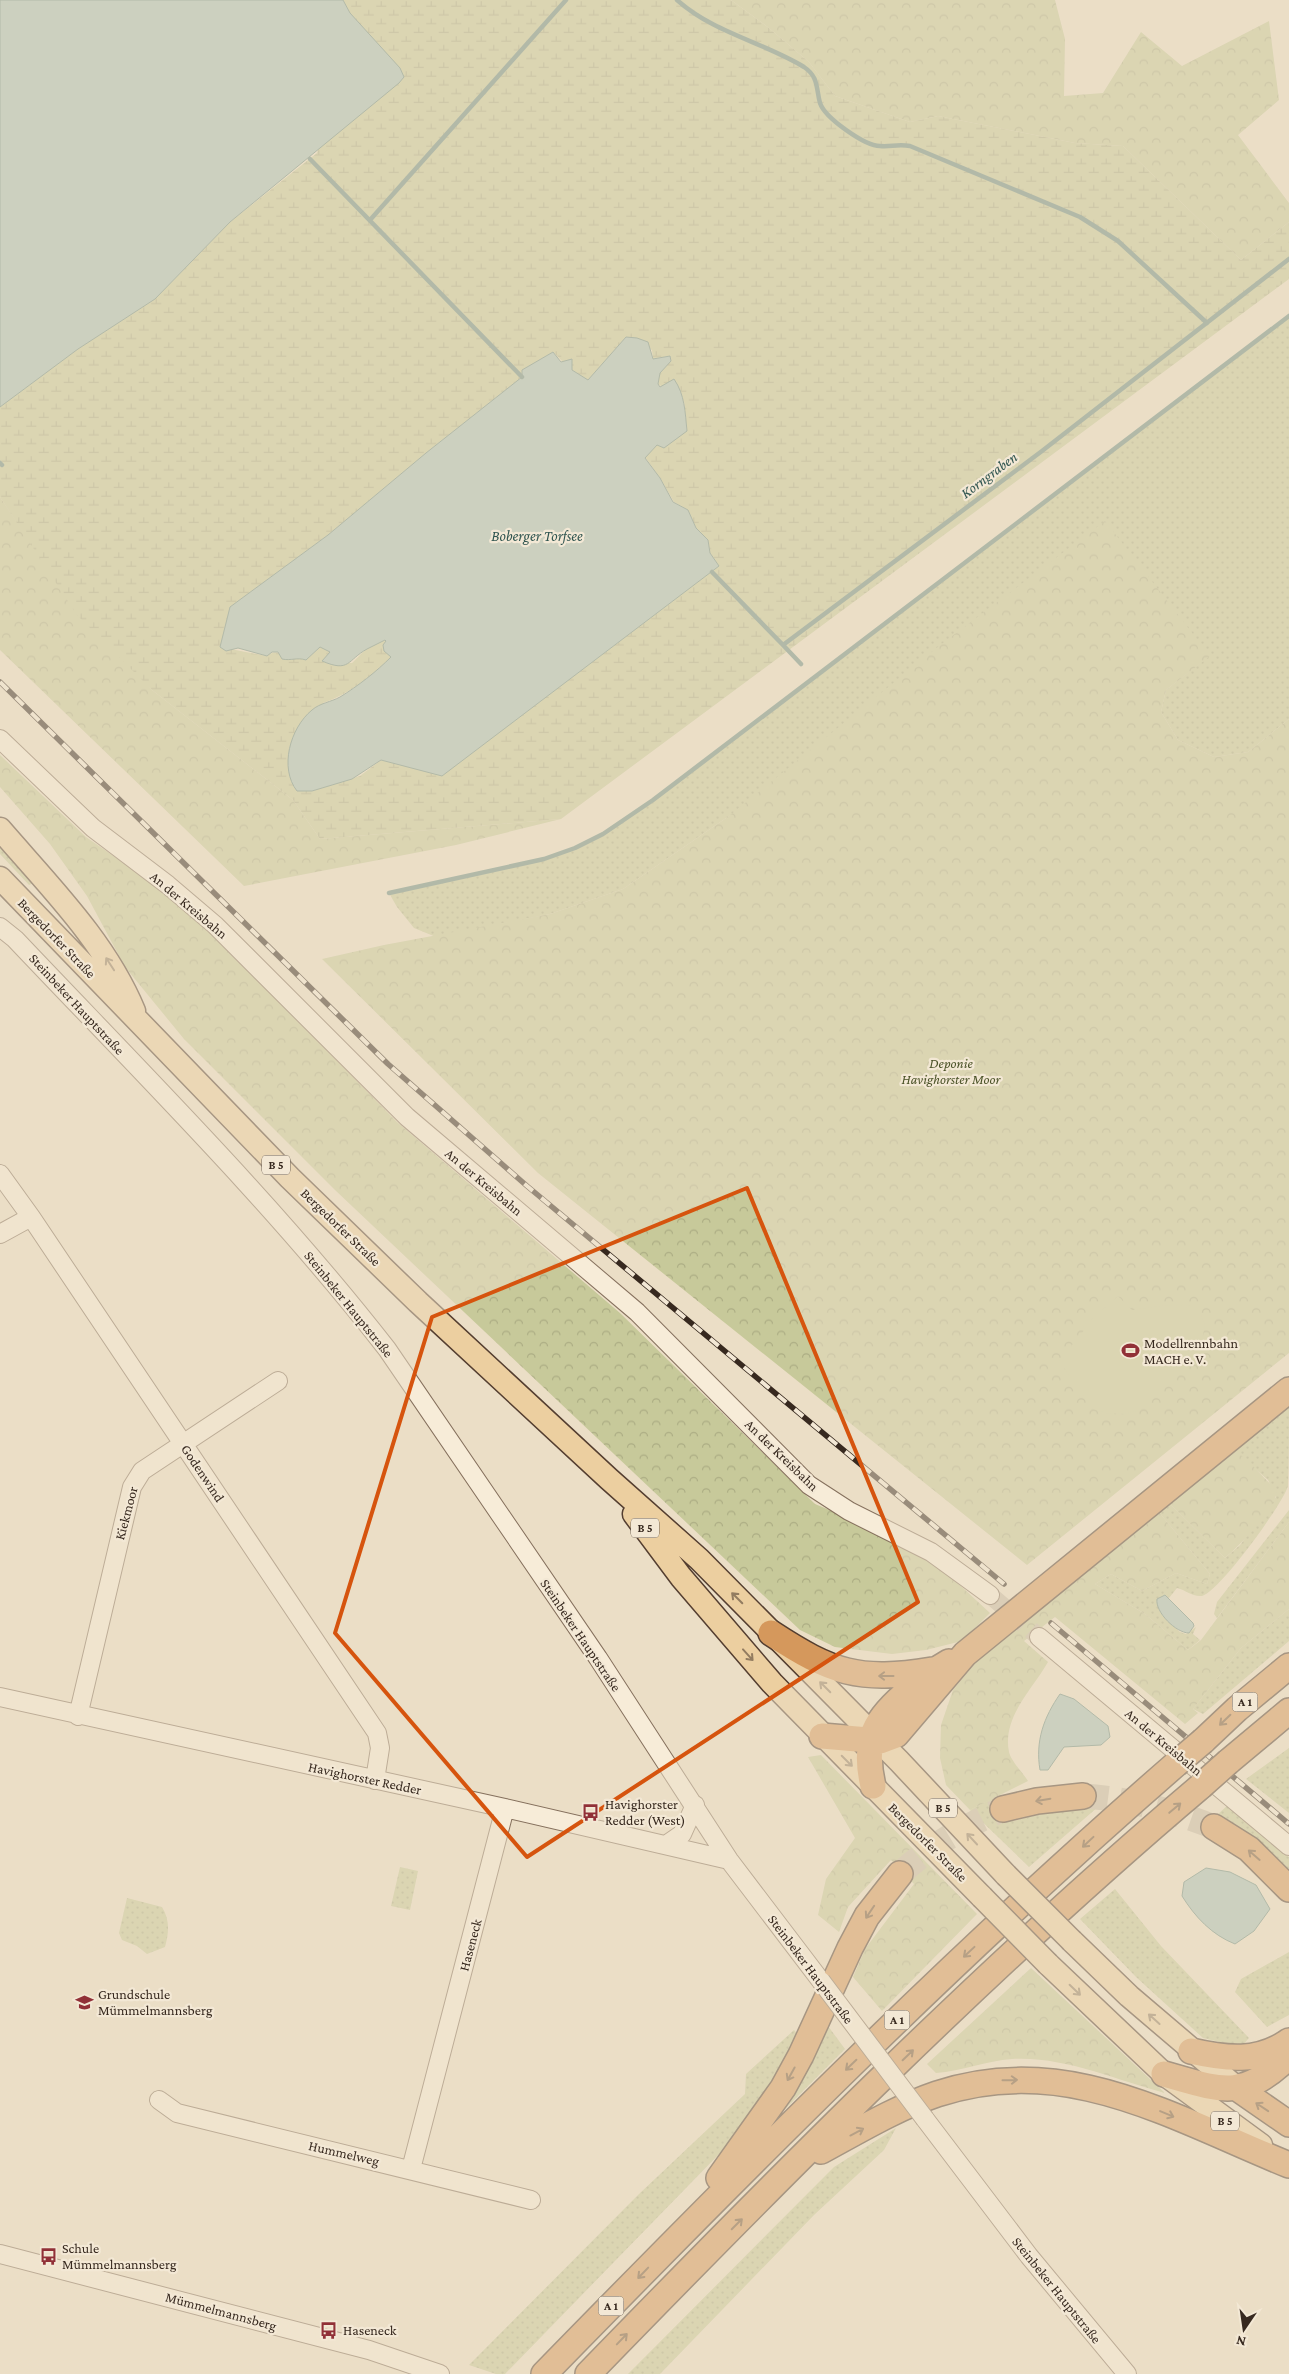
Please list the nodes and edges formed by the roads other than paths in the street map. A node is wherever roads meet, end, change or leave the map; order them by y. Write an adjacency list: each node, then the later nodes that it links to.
1 (0, 739): 13 (street, An der Kreisbahn)
2 (0, 829): 5 (main road, one-way to 2)
3 (0, 878): 5 (main road, Bergedorfer Straße / B 5)
4 (0, 927): 27 (street, Steinbeker Hauptstraße)
5 (139, 1023): 12 (main road, Bergedorfer Straße / B 5)
6 (0, 1174): 7 (street, Godenwind)
7 (31, 1217): 8 (street); 11 (street, Godenwind)
8 (0, 1234)
9 (278, 1380): 11 (street, Kiekmoor)
10 (1289, 1390): 16 (highway)
11 (182, 1443): 21 (street, Kiekmoor); 24 (street, Godenwind)
12 (609, 1479): 14 (main road, Bergedorfer Straße / B 5, one-way to 12); 22 (main road, Bergedorfer Straße / B 5, one-way to 22)
13 (990, 1595)
14 (772, 1633): 18 (highway, one-way to 14); 23 (main road, Bergedorfer Straße / B 5, one-way to 14)
15 (1040, 1637): 32 (street, An der Kreisbahn)
16 (965, 1654): 18 (highway); 23 (highway)
17 (1289, 1666): 47 (highway, A 1, one-way to 47, bridge)
18 (934, 1670): 23 (highway)
19 (0, 1697): 21 (street, Havighorster Redder)
20 (1289, 1711): 43 (highway, A 1, one-way to 20, bridge)
21 (78, 1716): 24 (street, Havighorster Redder)
22 (822, 1736): 23 (highway); 25 (main road, Bergedorfer Straße / B 5, one-way to 25)
23 (874, 1739): 25 (highway); 37 (main road, Bergedorfer Straße / B 5, one-way to 23, bridge)
24 (375, 1780): 28 (street, Havighorster Redder)
25 (872, 1786): 39 (main road, Bergedorfer Straße / B 5, one-way to 39, bridge)
26 (1084, 1796): 29 (highway, one-way to 29)
27 (695, 1805): 31 (street); 33 (street, Steinbeker Hauptstraße)
28 (505, 1808): 31 (street, Havighorster Redder); 45 (street, Haseneck)
29 (1003, 1810)
30 (1214, 1827): 35 (highway, one-way to 30)
31 (666, 1845): 33 (street, Havighorster Redder)
32 (1289, 1846)
33 (729, 1860): 52 (street, Steinbeker Hauptstraße, bridge)
34 (900, 1874): 47 (highway, one-way to 47)
35 (1289, 1889)
36 (1289, 2041): 37 (highway)
37 (1191, 2052): 40 (main road, Bergedorfer Straße / B 5)
38 (1289, 2056): 40 (highway)
39 (1164, 2074): 40 (highway); 44 (main road, Bergedorfer Straße / B 5)
40 (1237, 2088): 42 (highway, Bergedorfer Straße / B 5, one-way to 40)
41 (159, 2100): 45 (street, Hummelweg)
42 (1289, 2124)
43 (798, 2162): 44 (highway, one-way to 44); 51 (highway, A 1, one-way to 43)
44 (1289, 2164)
45 (411, 2169): 46 (street, Hummelweg)
46 (531, 2200)
47 (677, 2238): 50 (highway, A 1, one-way to 50)
48 (0, 2254): 49 (street, Mümmelmannsberg)
49 (440, 2374)
50 (544, 2374)
51 (588, 2374)
52 (1127, 2374)

